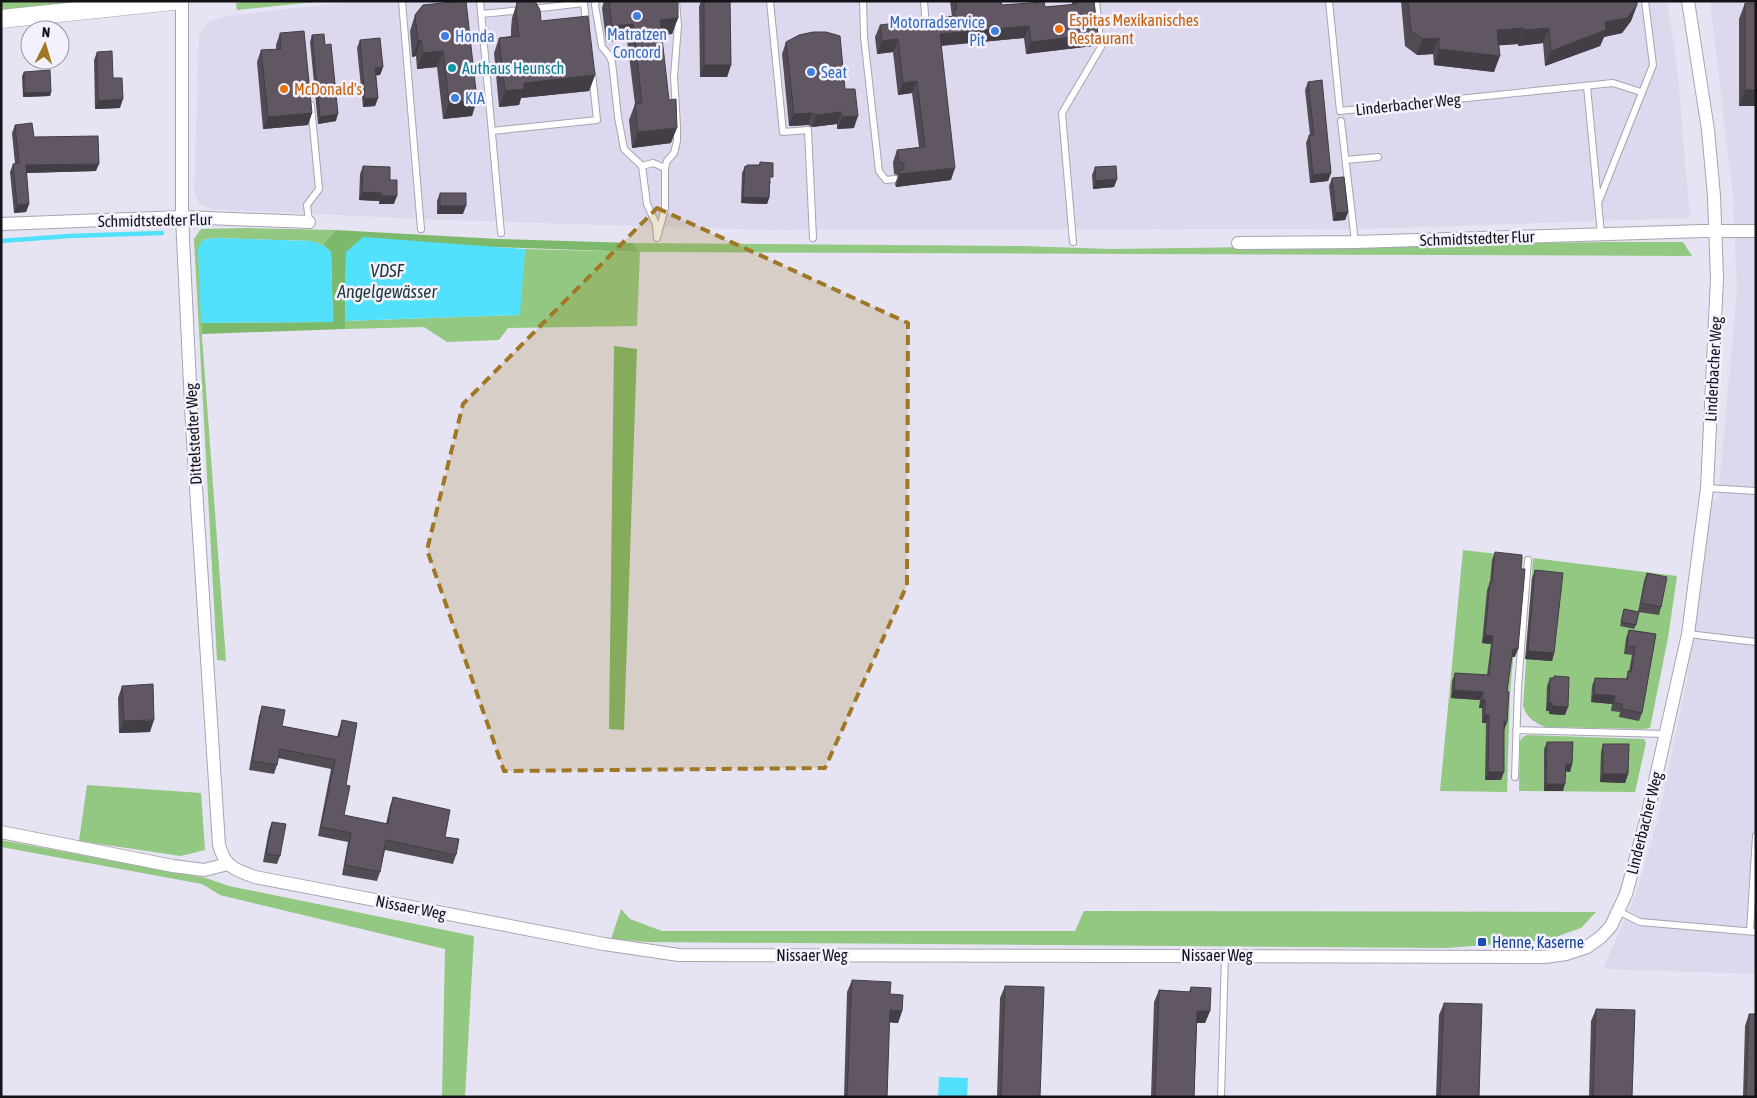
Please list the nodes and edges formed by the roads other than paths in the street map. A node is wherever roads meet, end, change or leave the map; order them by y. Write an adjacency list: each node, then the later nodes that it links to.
1 (173, 1): 15 (main road)
2 (182, 1): 30 (street, Dittelstedter Weg)
3 (402, 1): 33 (lane)
4 (480, 1): 14 (lane)
5 (596, 1): 26 (lane)
6 (676, 1): 27 (lane)
7 (770, 1): 38 (lane)
8 (863, 1): 28 (lane)
9 (924, 1): 16 (lane)
10 (1096, 1): 39 (lane)
11 (1329, 1): 19 (lane, Linderbacher Weg)
12 (1645, 1): 20 (lane)
13 (1688, 1): 34 (street, Linderbacher Weg)
14 (481, 14): 17 (lane); 23 (lane)
15 (1, 19)
16 (927, 31)
17 (587, 32)
18 (590, 62): 23 (lane)
19 (1587, 86): 20 (lane, Linderbacher Weg); 29 (lane)
20 (1641, 92): 29 (lane)
21 (310, 94): 31 (lane)
22 (1341, 121): 25 (lane)
23 (492, 131): 36 (lane)
24 (1378, 157): 25 (lane)
25 (1346, 160): 40 (lane)
26 (642, 166): 27 (lane); 27 (lane)
27 (665, 168)
28 (895, 179)
29 (1598, 203): 37 (lane)
30 (182, 217): 31 (street, Schmidtstedter Flur); 32 (street, Schmidtstedter Flur); 52 (street, Dittelstedter Weg)
31 (308, 222)
32 (1, 224)
33 (422, 229)
34 (1716, 231): 35 (street, Schmidtstedter Flur); 37 (street, Schmidtstedter Flur); 42 (street, Linderbacher Weg)
35 (1756, 231)
36 (501, 232)
37 (1601, 234): 40 (street, Schmidtstedter Flur)
38 (813, 238)
39 (1073, 242)
40 (1355, 242): 41 (street, Schmidtstedter Flur)
41 (1238, 243)
42 (1707, 488): 43 (lane); 45 (street, Linderbacher Weg)
43 (1756, 491)
44 (1528, 560): 47 (lane)
45 (1688, 634): 46 (lane); 48 (street, Linderbacher Weg)
46 (1756, 642)
47 (1516, 730): 48 (lane); 49 (lane)
48 (1666, 734): 53 (street, Linderbacher Weg)
49 (1515, 777)
50 (1, 832): 52 (street)
51 (1756, 836): 54 (lane)
52 (228, 864): 55 (street, Nissaer Weg)
53 (1618, 911): 54 (lane); 55 (street, Nissaer Weg)
54 (1753, 931)
55 (1226, 955): 56 (lane)
56 (1221, 1097)

